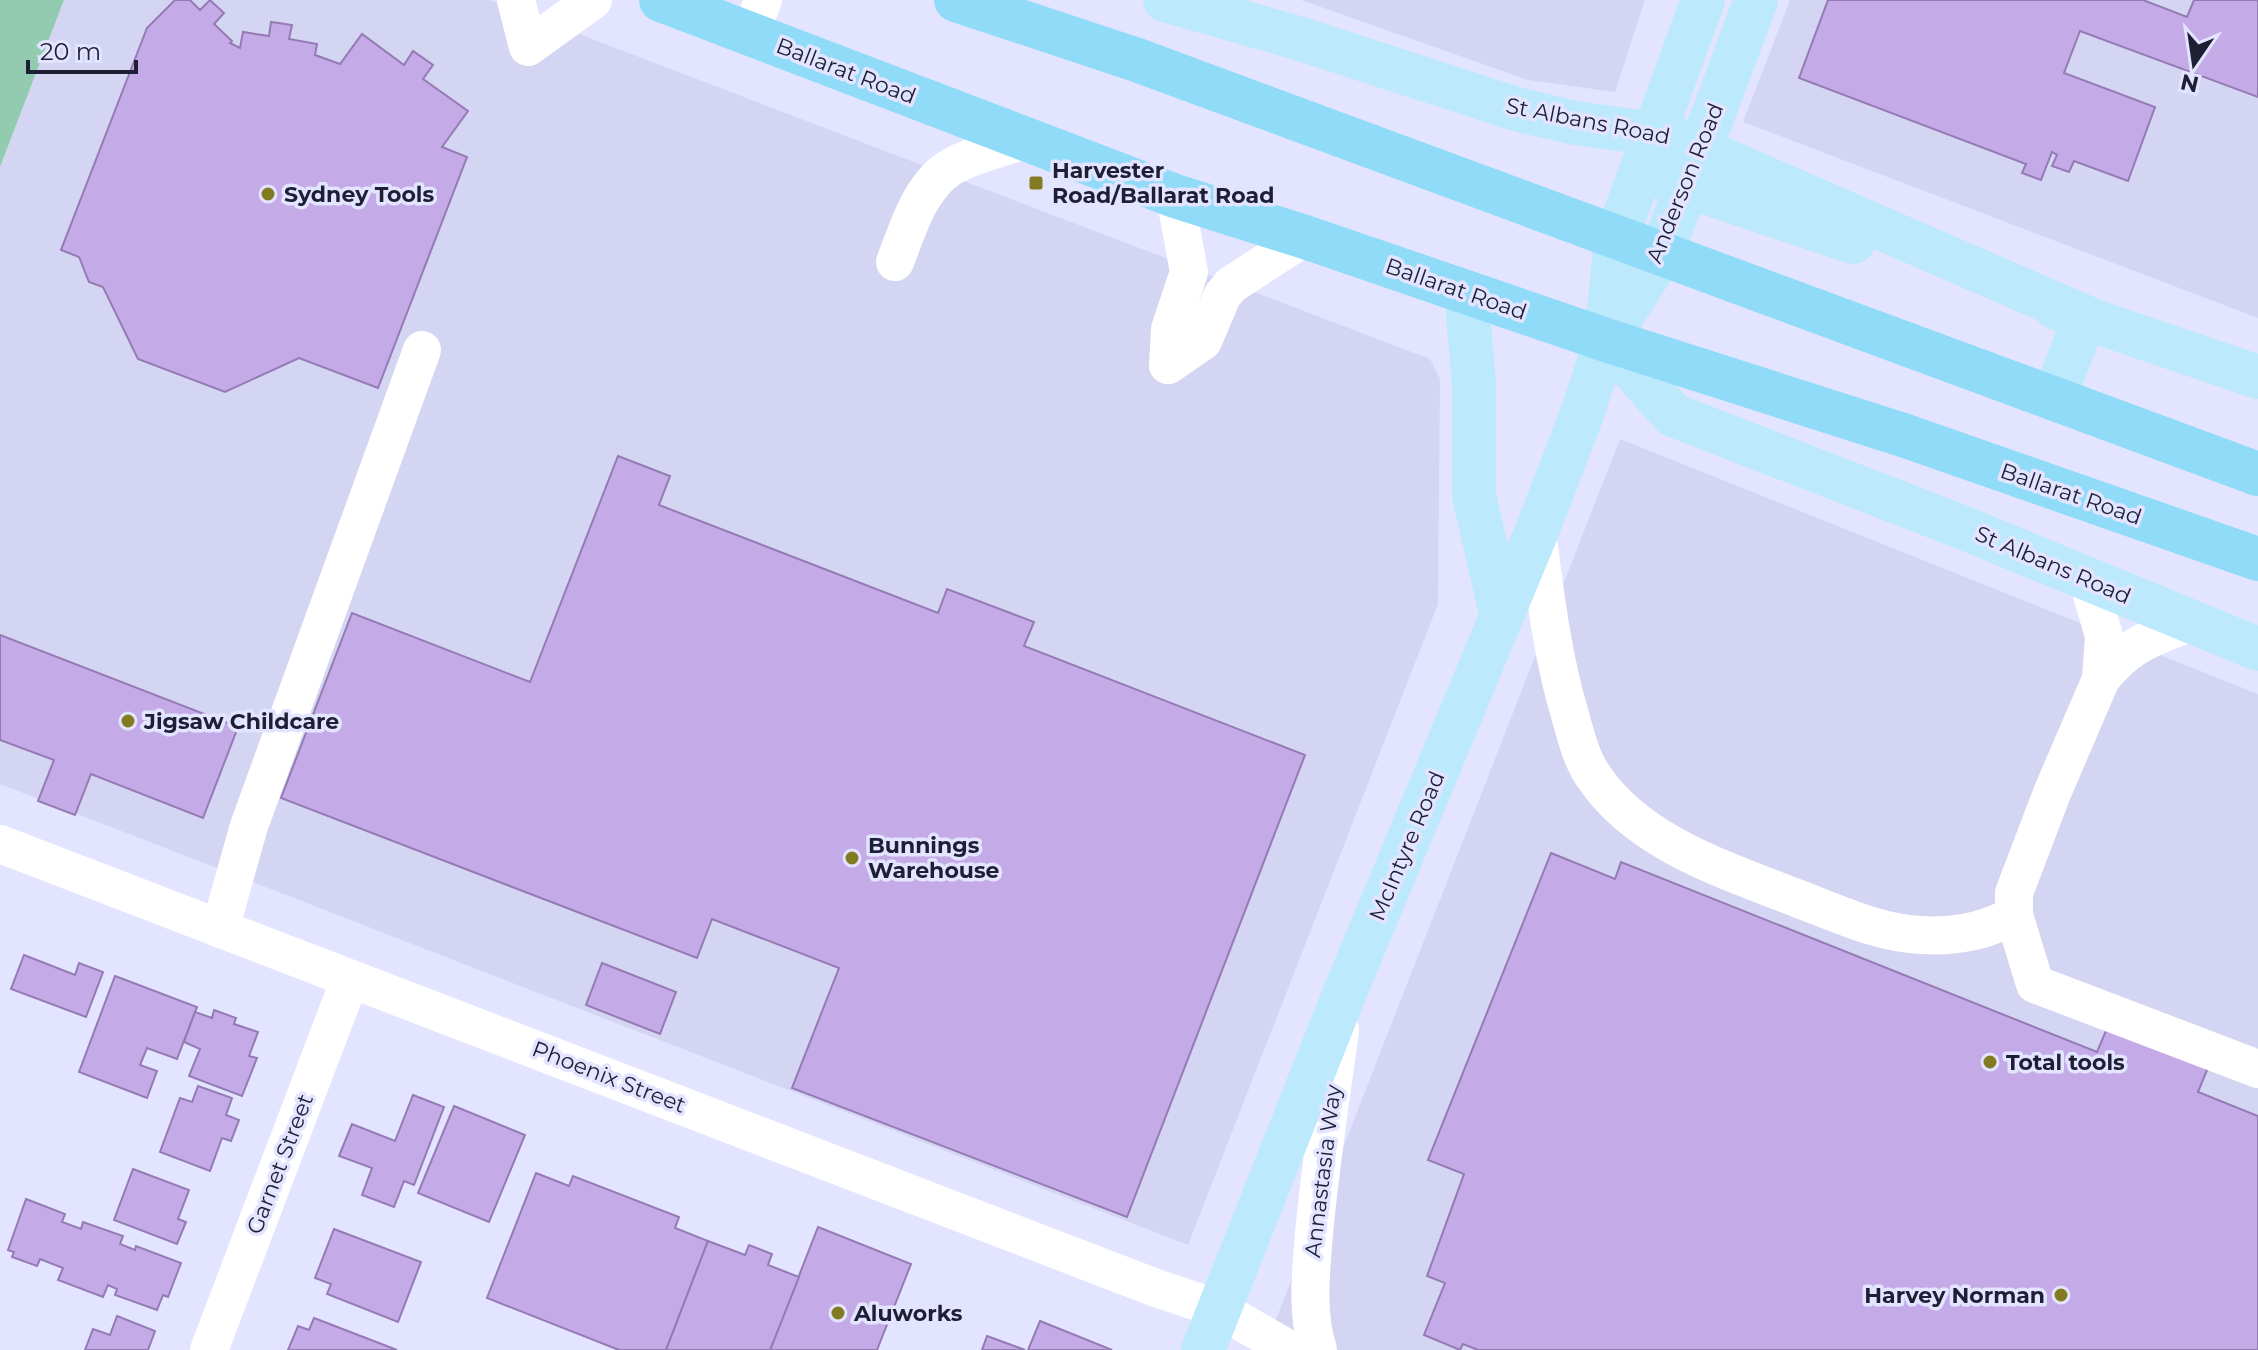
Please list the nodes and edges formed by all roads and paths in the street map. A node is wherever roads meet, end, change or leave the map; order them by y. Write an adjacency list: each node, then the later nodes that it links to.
1 (516, 0): 2 (street)
2 (593, 0)
3 (956, 0): 14 (highway)
4 (1165, 0): 10 (main road, St Albans Road)
5 (1703, 0): 10 (main road, Anderson Road)
6 (1756, 0): 11 (main road, Anderson Road)
7 (678, 3): 8 (highway, Ballarat Road)
8 (757, 18): 9 (highway, Ballarat Road)
9 (1025, 140): 12 (highway, Ballarat Road); 16 (street)
10 (1649, 152): 11 (main road, St Albans Road); 14 (main road, Anderson Road)
11 (1692, 167): 15 (main road, Anderson Road); 18 (main road, St Albans Road)
12 (1175, 196): 13 (highway, Ballarat Road); 13 (street)
13 (1305, 237): 17 (highway, Ballarat Road)
14 (1616, 239): 15 (highway); 19 (main road, Anderson Road)
15 (1661, 255): 19 (main road, Anderson Road); 22 (highway)
16 (895, 262)
17 (1466, 292): 19 (highway, Ballarat Road); 27 (main road)
18 (2085, 317): 21 (main road, St Albans Road); 22 (main road)
19 (1606, 340): 24 (main road, McIntyre Road); 25 (highway, Ballarat Road); 26 (main road, St Albans Road)
20 (422, 350): 33 (street)
21 (2258, 377)
22 (2054, 398): 23 (highway)
23 (2258, 474)
24 (1537, 531): 27 (main road, McIntyre Road); 32 (street)
25 (2258, 559)
26 (2088, 581): 28 (main road, St Albans Road); 30 (street)
27 (1501, 613): 35 (main road, McIntyre Road)
28 (2191, 622): 29 (main road, St Albans Road); 30 (street)
29 (2258, 649)
30 (2101, 679): 32 (street)
31 (0, 844): 33 (street, Phoenix Street)
32 (2014, 915): 36 (street)
33 (220, 929): 34 (street, Phoenix Street)
34 (350, 979): 37 (street, Phoenix Street); 38 (street, Garnet Street)
35 (1345, 992): 37 (main road, McIntyre Road); 41 (street, Annastasia Way)
36 (2258, 1069)
37 (1219, 1309): 39 (main road, McIntyre Road); 40 (street)
38 (209, 1350)
39 (1203, 1350)
40 (1290, 1350)
41 (1318, 1350)

